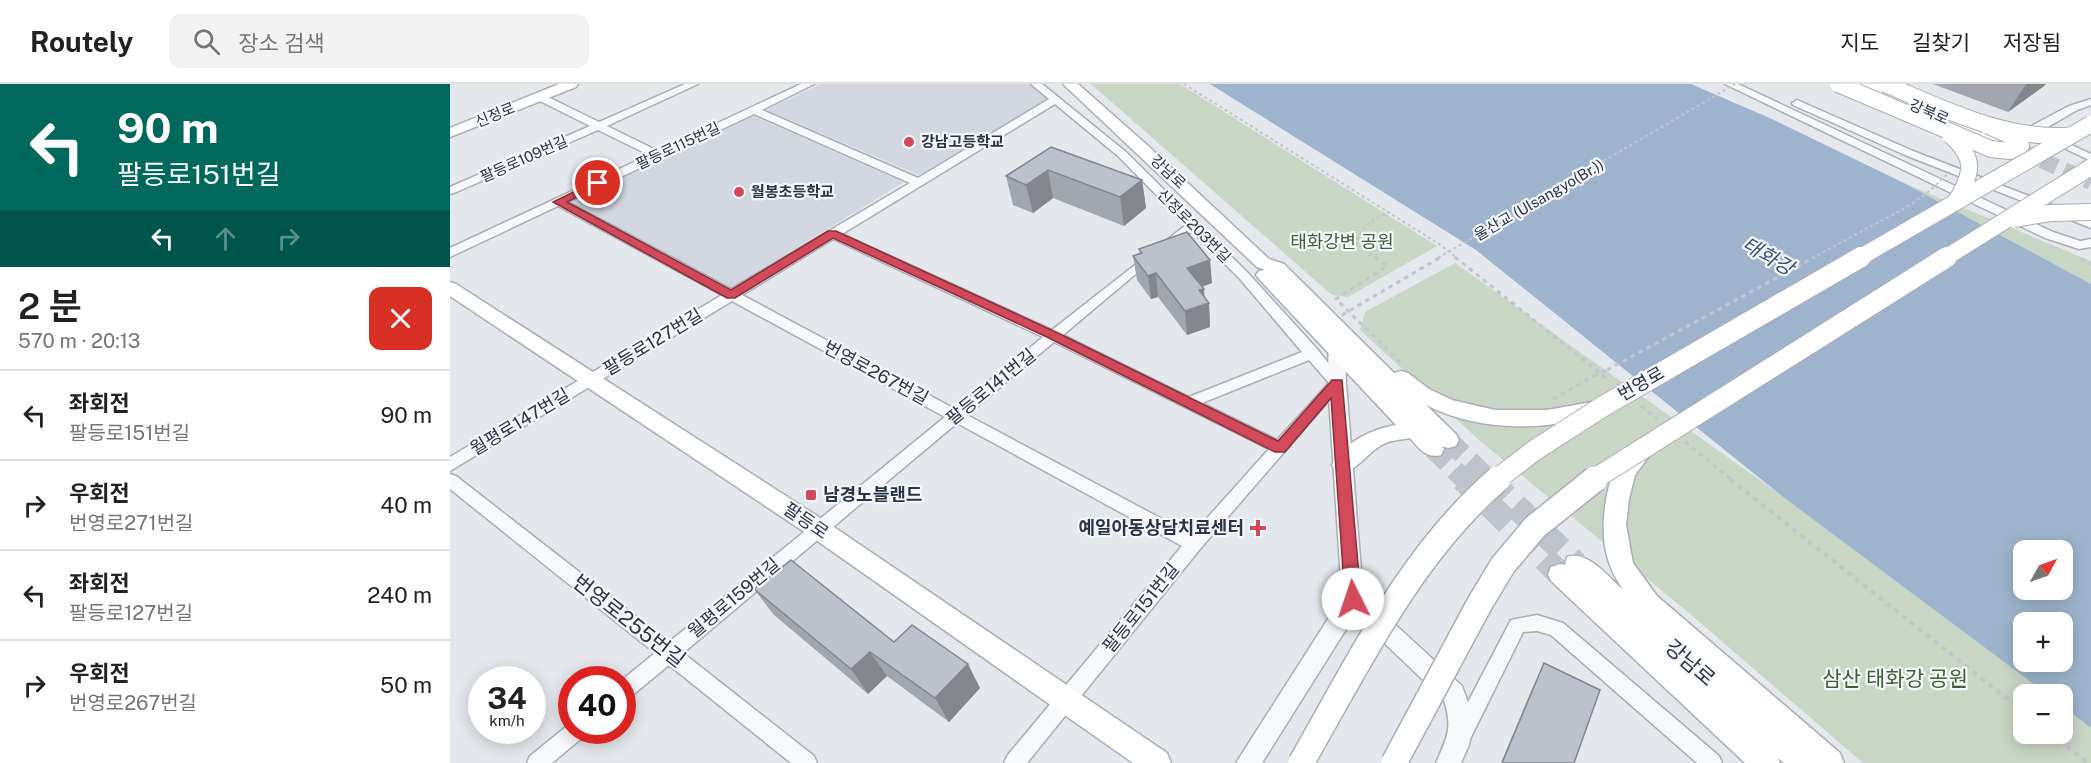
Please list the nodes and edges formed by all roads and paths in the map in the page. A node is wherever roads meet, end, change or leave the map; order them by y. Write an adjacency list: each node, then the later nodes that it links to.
1 (550, 84): 17 (main road, 신정로)
2 (570, 84): 12 (main road, 신정로)
3 (693, 84): 19 (street, 팔등로109번길)
4 (809, 84): 15 (street, 팔등로115번길)
5 (1036, 84): 13 (street, 신정로203번길)
6 (1070, 84): 40 (main road, 강남로)
7 (1733, 84): 36 (street); 43 (path, 울산교 (Ulsangyo(Br.)), bridge)
8 (1752, 84): 32 (street)
9 (1838, 84): 18 (main road, bridge)
10 (1864, 84): 21 (main road, 강북로)
11 (1885, 84): 21 (main road, bridge)
12 (540, 97): 19 (street); 20 (main road, 신정로)
13 (1055, 100): 27 (street, 팔등로127번길); 34 (street, 신정로203번길)
14 (2091, 102): 24 (street)
15 (754, 110): 23 (street, 팔등로115번길); 27 (street)
16 (2091, 123): 22 (main road, 번영로, bridge)
17 (450, 124)
18 (1935, 125): 21 (main road, bridge); 29 (main road, bridge)
19 (598, 126): 23 (street); 28 (street, 팔등로109번길)
20 (450, 133)
21 (1991, 133): 22 (main road, bridge)
22 (2069, 135): 29 (main road, 번영로, bridge)
23 (658, 155): 30 (street, 팔등로115번길)
24 (2091, 158)
25 (1956, 167): 50 (path, bridge)
26 (2091, 167): 33 (main road, bridge)
27 (918, 182): 35 (street, 팔등로127번길)
28 (450, 191)
29 (1956, 201): 51 (main road, 번영로, bridge)
30 (559, 202): 39 (street, 팔등로115번길); 42 (street, 번영로267번길)
31 (1388, 212): 46 (path)
32 (2089, 221): 33 (main road, bridge)
33 (2002, 222): 54 (main road, bridge)
34 (1193, 225): 44 (street, 팔등로141번길); 45 (street, 신정로203번길)
35 (832, 234): 42 (street, 팔등로127번길); 44 (street)
36 (2049, 235): 37 (street); 38 (street)
37 (2091, 243)
38 (2091, 251)
39 (450, 253)
40 (1263, 263): 43 (main road, 강남로); 43 (main road, 강남로)
41 (450, 288): 47 (main road, 팔등로)
42 (731, 295): 47 (street, 팔등로127번길); 52 (street, 번영로267번길)
43 (1338, 330): 48 (street); 51 (main road); 53 (main road, 강남로); 53 (main road, 강남로)
44 (1053, 336): 49 (street); 52 (street, 팔등로141번길)
45 (1312, 353): 48 (street, 신정로203번길); 49 (street)
46 (1406, 366)
47 (591, 380): 56 (street, 월평로147번길); 59 (main road, 팔등로)
48 (1337, 383): 55 (street, 팔등로151번길); 57 (street)
49 (1191, 402): 55 (street)
50 (1547, 402)
51 (1602, 407): 73 (main road, 번영로, bridge)
52 (955, 415): 59 (street, 팔등로141번길); 60 (street, 번영로267번길)
53 (1414, 430): 57 (main road)
54 (1647, 444): 74 (main road, bridge); 78 (main road, bridge)
55 (1280, 448): 60 (street, 팔등로151번길)
56 (450, 465)
57 (1343, 465): 61 (street)
58 (450, 480): 62 (street, 번영로255번길)
59 (818, 528): 62 (street, 월평로159번길); 64 (main road, 팔등로)
60 (1194, 544): 64 (street, 팔등로151번길)
61 (1353, 599): 67 (street); 72 (street)
62 (670, 652): 63 (street, 월평로159번길); 69 (street, 번영로255번길)
63 (636, 680)
64 (1066, 700): 70 (street, 팔등로151번길); 71 (main road, 팔등로)
65 (559, 744): 68 (street)
66 (2064, 744): 79 (path)
67 (1452, 754): 75 (street)
68 (537, 763)
69 (807, 763)
70 (1014, 763)
71 (1157, 763)
72 (1248, 763)
73 (1301, 763)
74 (1394, 763)
75 (1712, 763)
76 (1766, 763): 77 (main road, 강남로)
77 (1805, 763)
78 (1830, 763)
79 (2088, 763)

